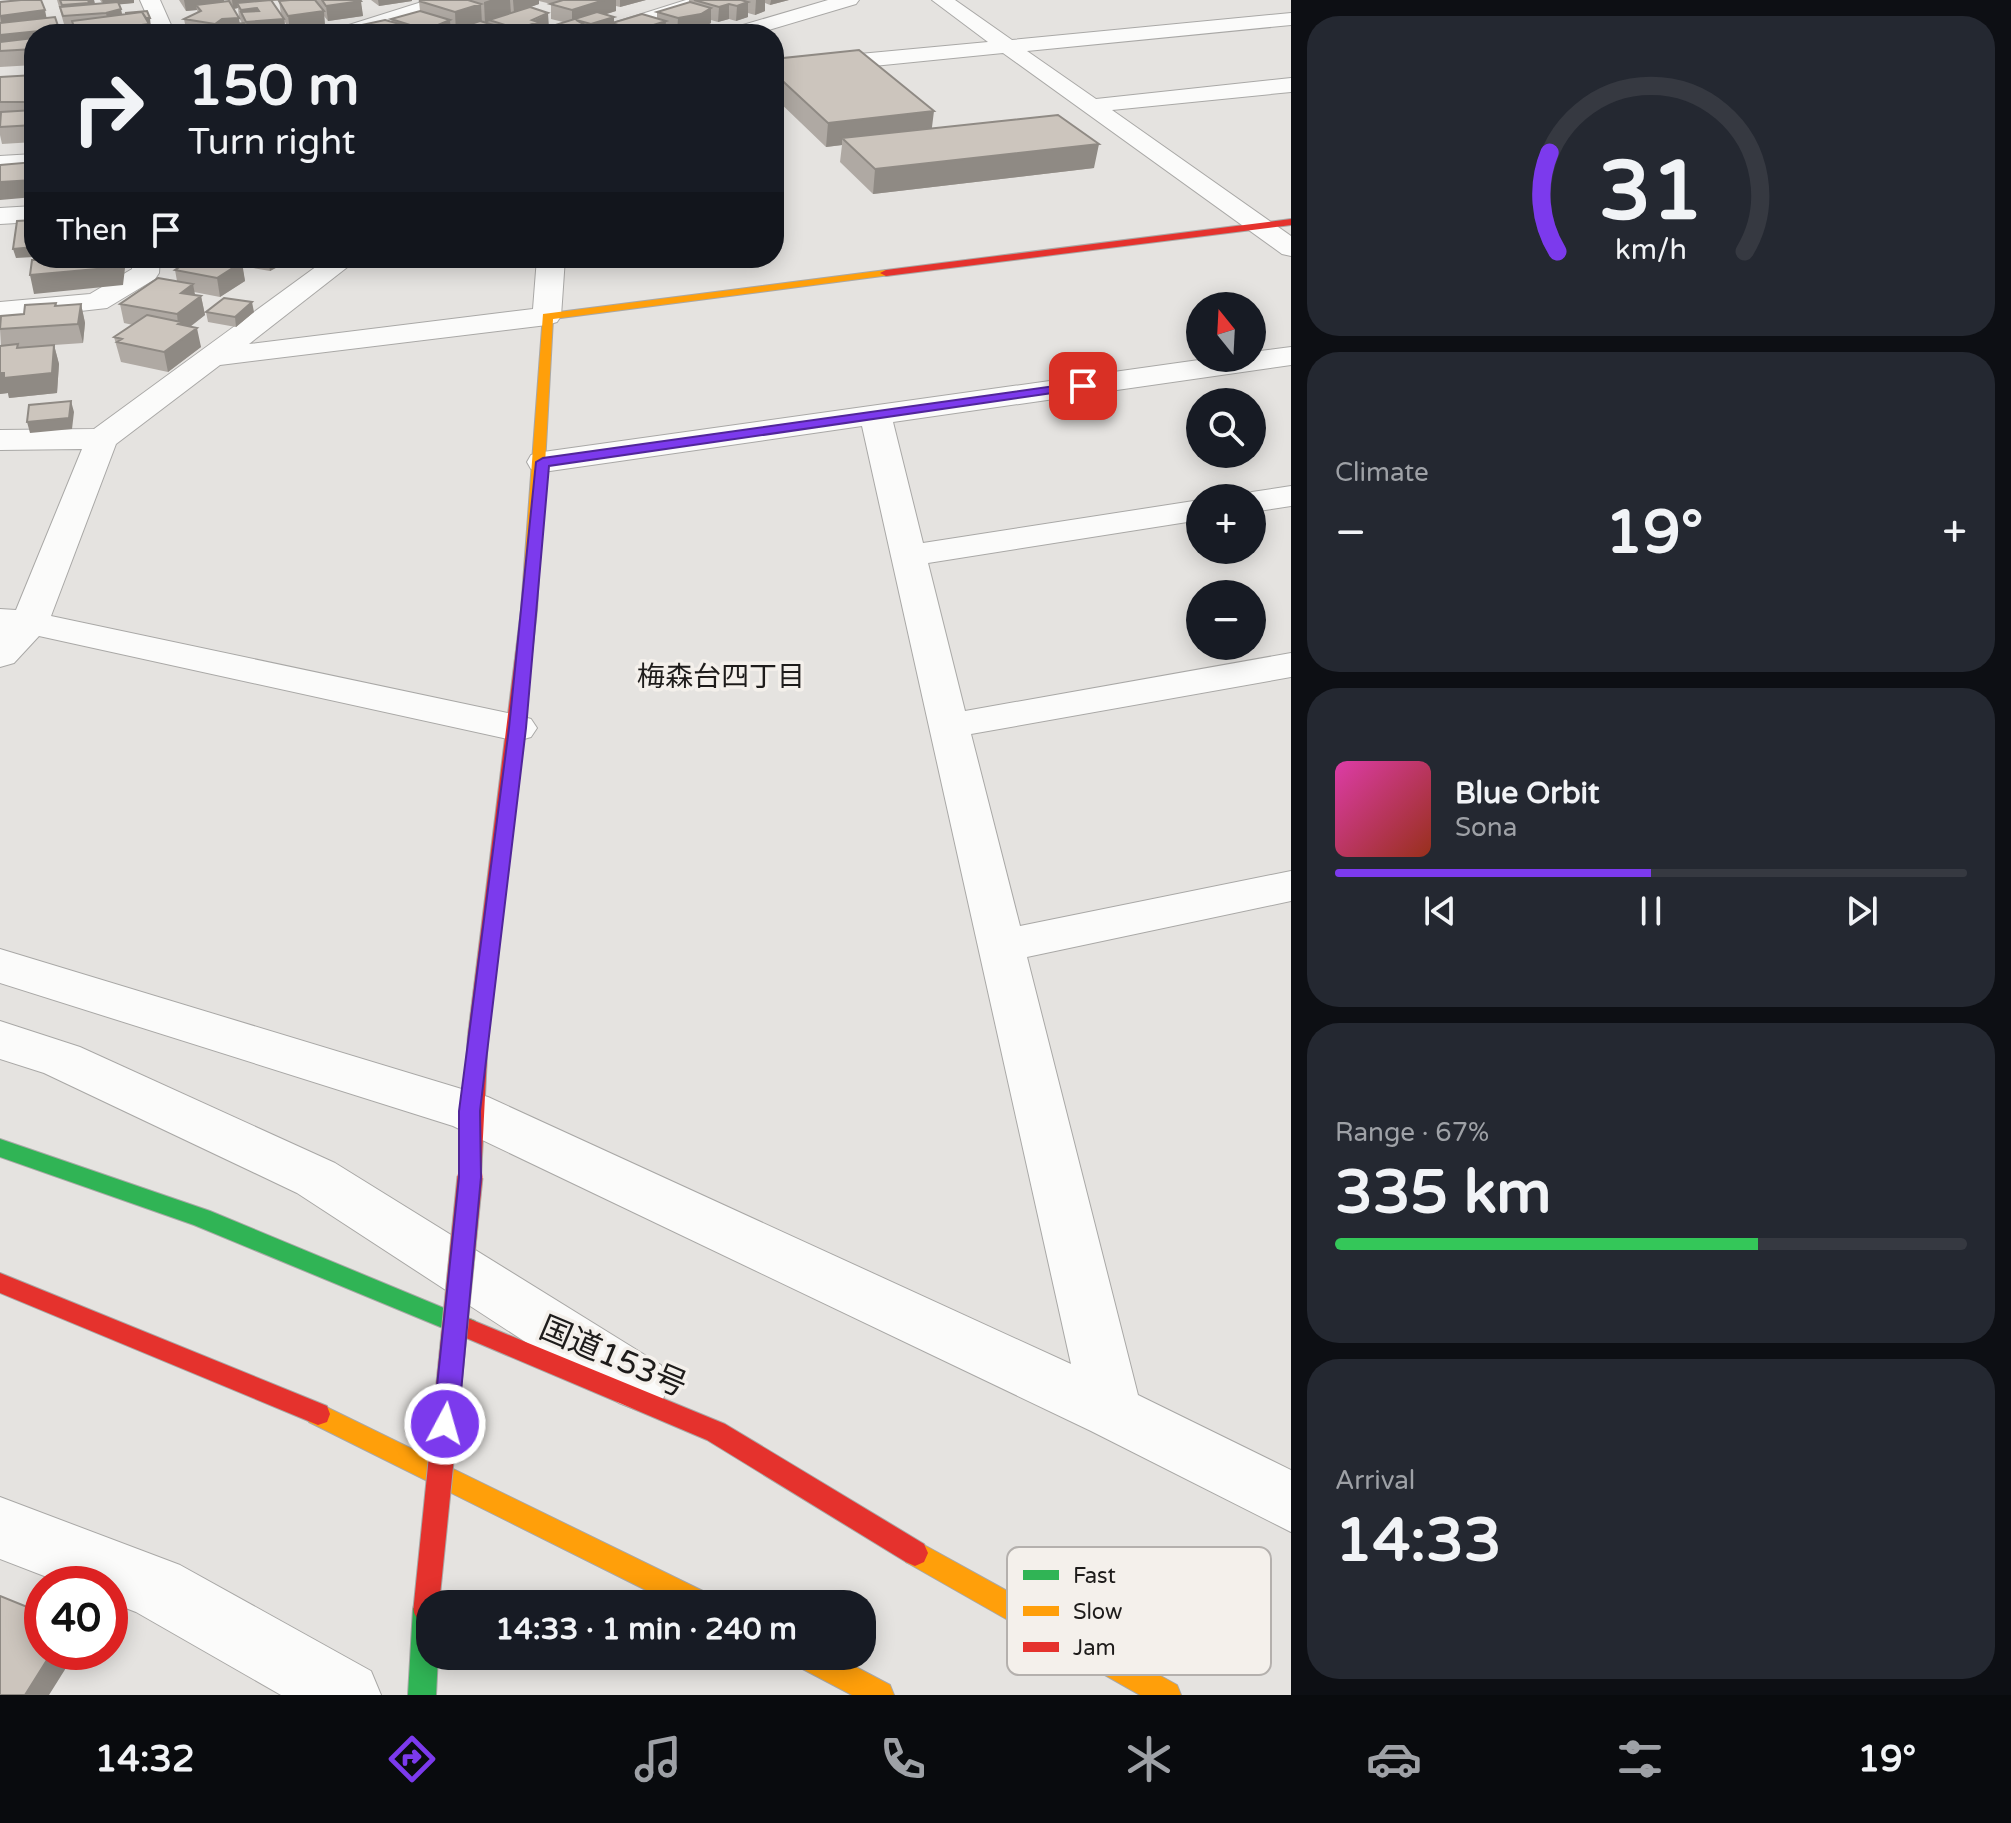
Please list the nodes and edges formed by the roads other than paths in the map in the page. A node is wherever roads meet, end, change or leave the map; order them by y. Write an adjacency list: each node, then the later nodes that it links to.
1 (150, 0): 7 (street)
2 (448, 0): 8 (street)
3 (707, 0): 9 (street)
4 (849, 0): 10 (street)
5 (942, 0): 11 (street)
6 (1291, 19): 11 (street)
7 (161, 24)
8 (372, 24)
9 (630, 24)
10 (767, 24)
11 (1004, 46): 12 (street); 14 (street)
12 (784, 68)
13 (1291, 85): 14 (street)
14 (1090, 106): 16 (street)
15 (1291, 107): 16 (street)
16 (1118, 126): 22 (street)
17 (24, 162): 18 (street)
18 (0, 163)
19 (24, 215): 20 (street)
20 (0, 217)
21 (1291, 222): 22 (main road)
22 (1261, 226): 23 (street); 28 (main road)
23 (1291, 248)
24 (145, 268): 27 (street)
25 (331, 268): 30 (street)
26 (550, 268): 28 (street)
27 (0, 311)
28 (547, 316): 30 (street); 34 (main road)
29 (1291, 356): 31 (street)
30 (210, 357): 32 (street)
31 (875, 415): 34 (street); 38 (street)
32 (102, 439): 33 (street); 39 (street)
33 (0, 440)
34 (543, 462): 43 (main road)
35 (1291, 496): 36 (street)
36 (1266, 500)
37 (1186, 512): 38 (street)
38 (908, 556): 42 (street)
39 (15, 621): 40 (street); 43 (street)
40 (0, 655)
41 (1291, 665): 42 (street)
42 (949, 726): 45 (street)
43 (517, 728): 48 (main road)
44 (1291, 886): 45 (street)
45 (1002, 946): 51 (street)
46 (0, 966): 48 (street)
47 (0, 1040): 52 (street)
48 (470, 1111): 51 (street); 60 (main road, bridge)
49 (0, 1148): 52 (main road, 国道153号)
50 (0, 1283): 55 (main road)
51 (1112, 1412): 53 (street)
52 (716, 1432): 56 (main road, 国道153号)
53 (1291, 1502)
54 (0, 1528): 59 (street)
55 (674, 1590)
56 (1007, 1605)
57 (833, 1670): 61 (main road)
58 (1132, 1675): 62 (main road, 国道153号)
59 (347, 1695)
60 (422, 1695)
61 (880, 1695)
62 (1167, 1695)

